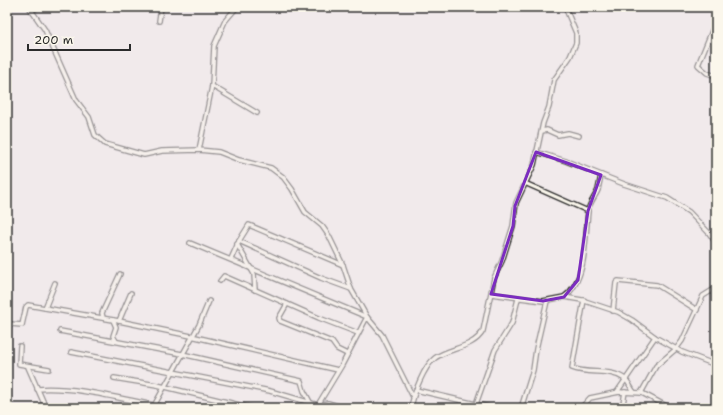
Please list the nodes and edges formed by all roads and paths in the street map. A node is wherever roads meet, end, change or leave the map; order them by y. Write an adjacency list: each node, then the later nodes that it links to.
1 (38, 7): 5 (street)
2 (161, 7): 6 (street)
3 (237, 7): 9 (street)
4 (565, 7): 11 (street)
5 (31, 8): 13 (street)
6 (159, 21)
7 (716, 21): 8 (street)
8 (716, 76)
9 (212, 86): 10 (street); 13 (street)
10 (258, 113)
11 (542, 131): 12 (street); 14 (street)
12 (579, 136)
13 (199, 150): 24 (street)
14 (536, 152): 15 (street); 16 (street)
15 (601, 175): 17 (street); 20 (street)
16 (527, 184): 17 (street); 33 (street)
17 (588, 211): 34 (street)
18 (190, 243): 23 (street)
19 (238, 243): 21 (street); 22 (street); 23 (street); 24 (street)
20 (716, 243)
21 (247, 245): 22 (street); 30 (street)
22 (244, 255): 25 (street)
23 (231, 259): 25 (street)
24 (343, 266): 30 (street)
25 (251, 267): 31 (street); 43 (street)
26 (120, 274): 44 (street)
27 (220, 281): 31 (street)
28 (55, 283): 40 (street)
29 (716, 288): 42 (street)
30 (351, 289): 43 (street)
31 (255, 290): 39 (street)
32 (131, 293): 46 (street)
33 (491, 294): 35 (street); 67 (street)
34 (564, 298): 36 (street); 38 (street)
35 (518, 299): 38 (street); 75 (street)
36 (584, 300): 41 (street); 64 (street)
37 (209, 301): 50 (street)
38 (547, 301): 85 (street)
39 (287, 304): 49 (street); 57 (street)
40 (45, 308): 44 (street); 47 (street)
41 (613, 310): 42 (street); 51 (street)
42 (697, 310): 54 (street)
43 (367, 317): 49 (street); 72 (street)
44 (103, 318): 45 (street)
45 (113, 320): 46 (street); 52 (street)
46 (118, 321): 50 (street)
47 (10, 324)
48 (60, 331): 52 (street)
49 (358, 333): 57 (street)
50 (191, 336): 56 (street); 61 (street)
51 (655, 337): 54 (street); 64 (street)
52 (116, 341): 56 (street)
53 (20, 346): 59 (street)
54 (676, 349): 58 (street); 71 (street)
55 (71, 352): 62 (street)
56 (182, 354): 62 (street); 73 (street)
57 (347, 354): 61 (street)
58 (716, 365)
59 (28, 367): 60 (street); 66 (street)
60 (49, 369)
61 (338, 370): 76 (street)
62 (173, 371): 65 (street); 73 (street)
63 (114, 378): 65 (street)
64 (626, 380): 68 (street); 70 (street)
65 (163, 388): 74 (street); 81 (street)
66 (37, 389): 74 (street); 77 (street)
67 (416, 390): 72 (street); 75 (street)
68 (617, 392): 69 (street); 86 (street)
69 (625, 392): 70 (street); 87 (street)
70 (634, 392): 71 (street)
71 (641, 393): 88 (street)
72 (413, 397): 83 (street)
73 (310, 402): 76 (street)
74 (155, 404): 80 (street)
75 (476, 404): 84 (street)
76 (317, 407): 82 (street)
77 (46, 408)
78 (52, 408): 79 (street)
79 (60, 408)
80 (169, 408)
81 (252, 408)
82 (345, 408)
83 (411, 408)
84 (493, 408)
85 (521, 408)
86 (581, 408)
87 (618, 408)
88 (670, 408)

